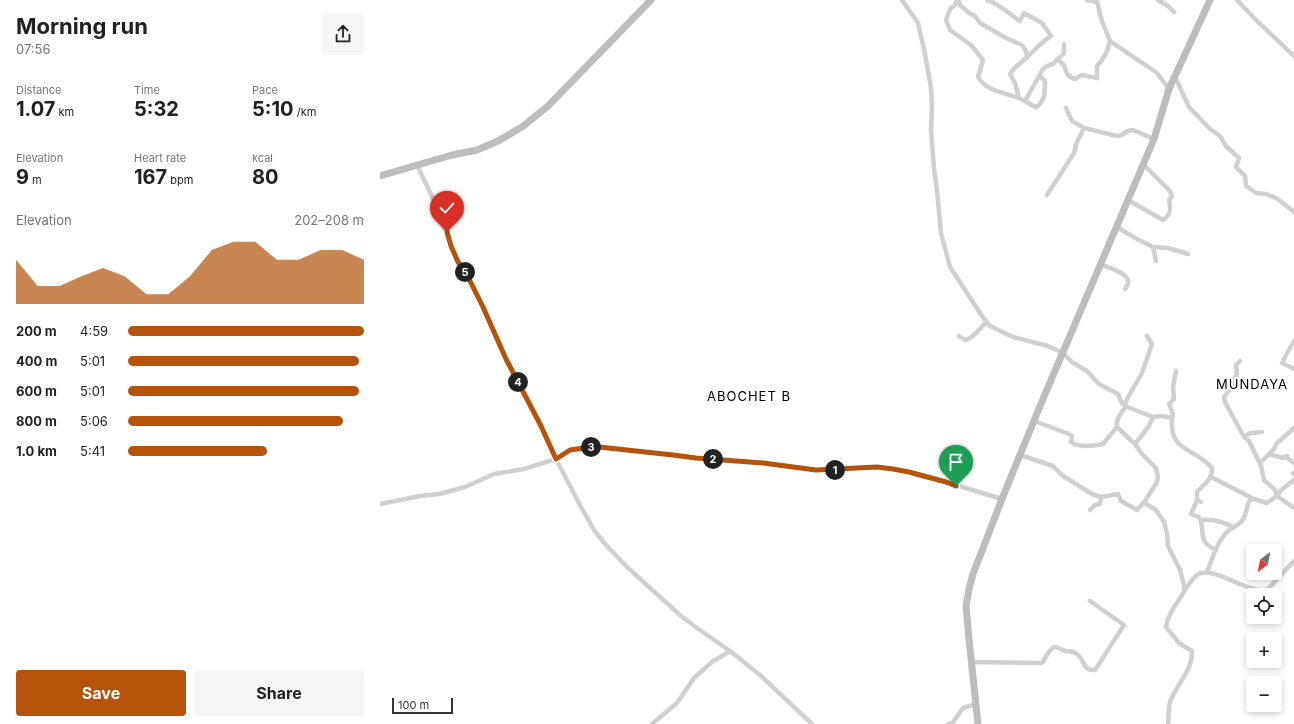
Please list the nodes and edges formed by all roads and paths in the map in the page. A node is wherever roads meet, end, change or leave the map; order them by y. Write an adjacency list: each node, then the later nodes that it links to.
1 (651, 0): 25 (main road)
2 (902, 0): 36 (street)
3 (957, 0): 14 (street); 19 (street)
4 (987, 0): 14 (street)
5 (1087, 0): 9 (street)
6 (1158, 0): 10 (street)
7 (1210, 0): 17 (main road)
8 (1237, 0): 13 (street)
9 (1097, 1): 11 (street)
10 (1174, 12)
11 (1110, 41): 15 (street); 18 (street)
12 (1064, 44): 15 (street)
13 (1294, 56)
14 (1027, 58): 19 (street)
15 (1057, 60): 16 (street)
16 (1040, 76): 20 (street); 20 (street)
17 (1174, 78): 18 (main road); 29 (street)
18 (1169, 89): 23 (main road)
19 (1019, 98): 20 (street)
20 (1025, 101)
21 (1066, 108): 22 (street)
22 (1084, 128): 23 (street); 27 (street)
23 (1154, 139): 24 (main road)
24 (1143, 164): 28 (main road); 28 (street)
25 (417, 165): 26 (main road); 55 (street)
26 (380, 176)
27 (1047, 195)
28 (1128, 200): 30 (main road)
29 (1294, 212)
30 (1117, 227): 31 (street); 34 (main road)
31 (1153, 247): 32 (street); 33 (street)
32 (1188, 254)
33 (1156, 261)
34 (1101, 264): 35 (street); 40 (main road)
35 (1125, 289)
36 (987, 322): 37 (street); 40 (street)
37 (959, 336)
38 (1147, 336): 44 (street)
39 (1294, 341): 42 (street)
40 (1063, 353): 44 (street); 47 (main road)
41 (1240, 361): 51 (street)
42 (1294, 369)
43 (1176, 372): 46 (street)
44 (1126, 406): 45 (street); 48 (street)
45 (1153, 418): 46 (street); 52 (street)
46 (1172, 418): 58 (street)
47 (1033, 423): 48 (street); 53 (main road)
48 (1117, 428): 52 (street)
49 (1294, 428): 54 (street)
50 (1262, 432): 51 (street)
51 (1244, 437): 56 (street)
52 (1135, 444): 64 (street)
53 (1020, 454): 61 (street); 62 (main road)
54 (1269, 454): 56 (street); 57 (street)
55 (556, 459): 62 (street); 65 (street); 75 (street)
56 (1260, 463): 60 (street)
57 (1294, 463)
58 (1211, 476): 63 (street); 68 (street)
59 (1294, 480): 60 (street)
60 (1277, 496): 63 (street); 66 (street)
61 (1101, 497): 64 (street); 67 (street)
62 (1002, 499): 76 (main road)
63 (1254, 499): 69 (street)
64 (1145, 501): 73 (street)
65 (380, 504)
66 (1294, 508)
67 (1090, 510)
68 (1201, 520): 69 (street); 70 (street)
69 (1233, 528): 70 (street)
70 (1216, 550): 72 (street)
71 (1294, 561): 72 (street)
72 (1207, 572): 73 (street)
73 (1184, 591): 82 (street)
74 (1090, 601): 76 (street)
75 (730, 651): 78 (street); 79 (street)
76 (971, 662): 77 (main road)
77 (976, 704): 80 (street); 81 (main road)
78 (652, 724)
79 (812, 724)
80 (948, 724)
81 (978, 724)
82 (1168, 724)

